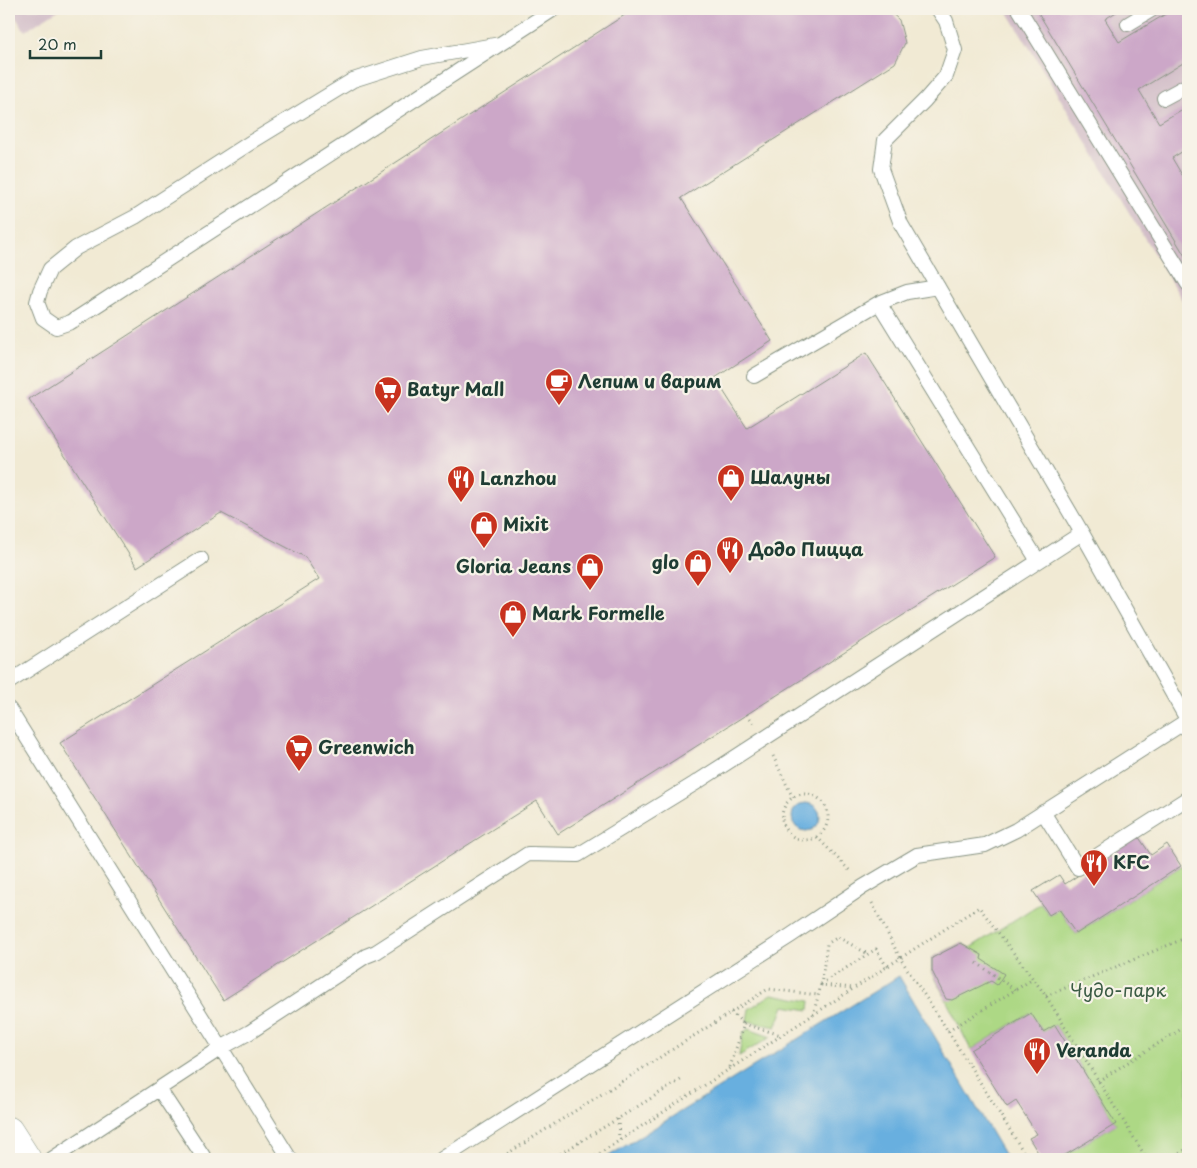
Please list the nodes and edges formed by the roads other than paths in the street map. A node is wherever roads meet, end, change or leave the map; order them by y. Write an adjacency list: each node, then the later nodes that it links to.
1 (554, 9): 6 (lane)
2 (938, 9): 10 (lane)
3 (1019, 9): 9 (lane)
4 (1153, 9): 5 (lane)
5 (1128, 24)
6 (500, 44): 6 (lane)
7 (1188, 85): 8 (lane)
8 (1164, 98)
9 (1188, 284)
10 (938, 287): 11 (lane); 13 (lane)
11 (879, 303): 12 (lane); 15 (lane)
12 (754, 376)
13 (1082, 533): 15 (lane); 18 (lane)
14 (201, 559): 16 (lane)
15 (1038, 561): 21 (lane)
16 (9, 682)
17 (9, 709): 21 (lane)
18 (1188, 720): 20 (lane)
19 (1188, 798): 20 (lane)
20 (1043, 812): 28 (lane)
21 (221, 1048): 22 (lane); 27 (lane)
22 (159, 1089): 25 (lane); 26 (lane)
23 (9, 1131): 24 (street)
24 (28, 1159)
25 (52, 1159)
26 (204, 1159)
27 (290, 1159)
28 (442, 1159)

